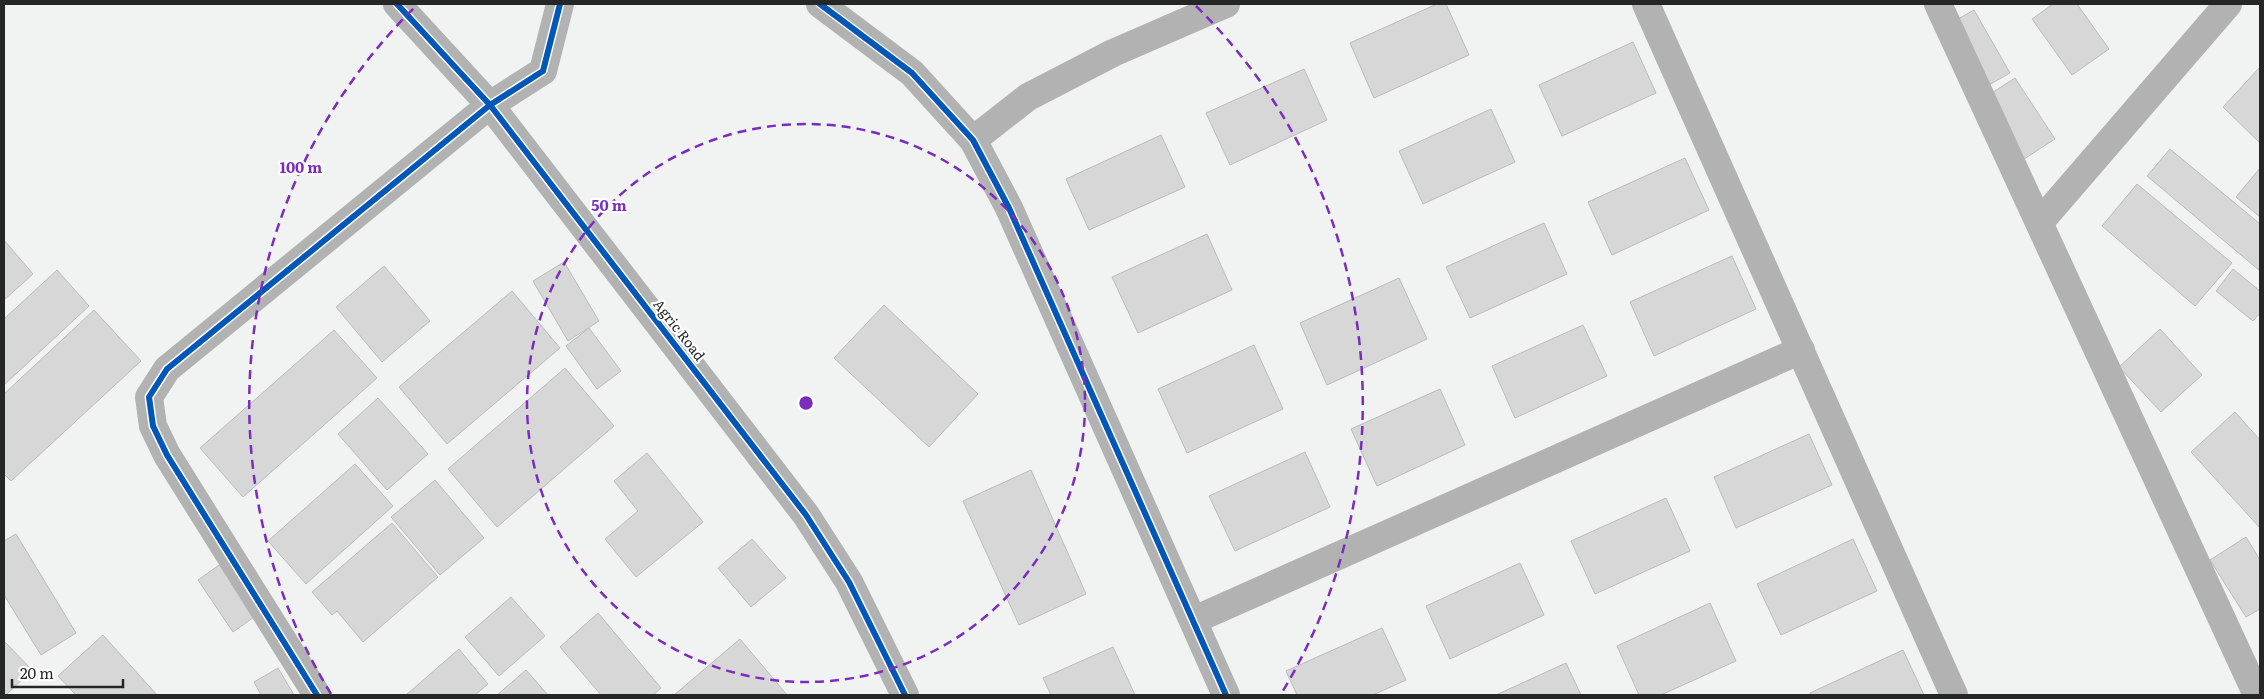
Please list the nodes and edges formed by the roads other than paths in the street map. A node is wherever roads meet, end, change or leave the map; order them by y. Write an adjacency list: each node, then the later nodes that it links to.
1 (398, 4): 8 (street, Agric Road)
2 (560, 4): 8 (street)
3 (820, 4): 9 (street)
4 (1226, 4): 9 (street)
5 (1646, 4): 11 (street)
6 (1938, 4): 10 (street)
7 (2228, 4): 10 (street)
8 (490, 105): 14 (street); 15 (street, Agric Road)
9 (974, 140): 12 (street)
10 (2040, 222): 13 (street)
11 (1801, 350): 12 (street); 17 (street)
12 (1194, 620): 16 (street)
13 (2252, 658): 18 (street)
14 (317, 695)
15 (905, 695)
16 (1226, 695)
17 (1954, 695)
18 (2257, 695)

